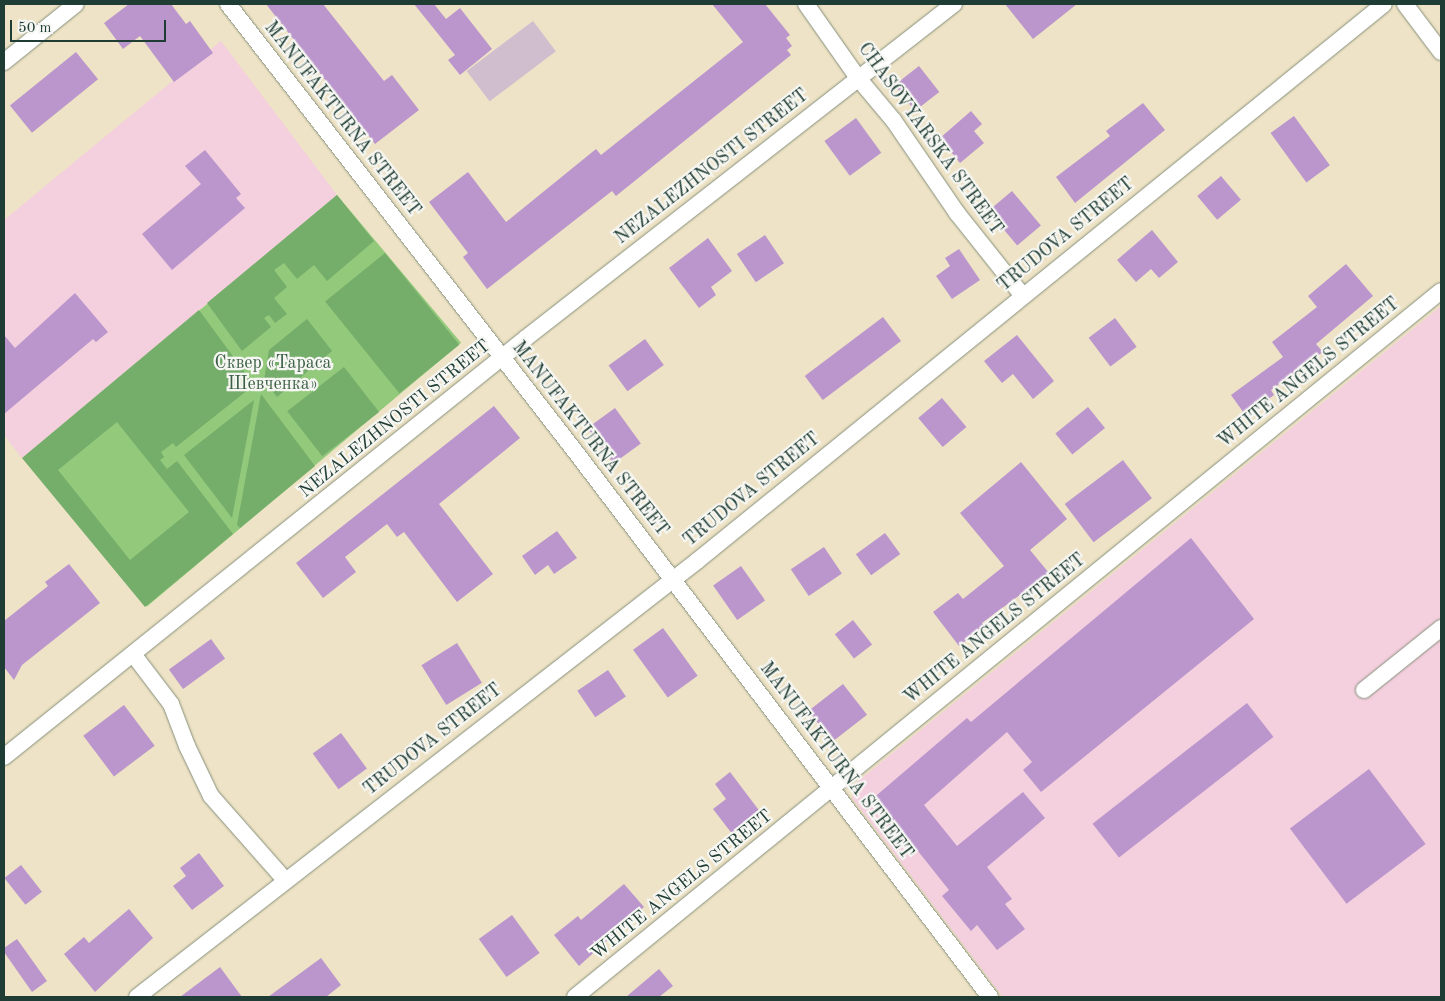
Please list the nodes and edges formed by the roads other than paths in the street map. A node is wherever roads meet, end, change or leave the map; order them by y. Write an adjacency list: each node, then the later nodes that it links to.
1 (76, 4): 8 (street)
2 (228, 4): 12 (street, MANUFAKTURNA STREET)
3 (806, 4): 9 (street, CHASOVYARSKA STREET)
4 (954, 4): 9 (street, NEZALEZHNOSTI STREET)
5 (1384, 4): 11 (street, TRUDOVA STREET)
6 (1405, 4): 7 (street)
7 (1441, 52)
8 (4, 62)
9 (858, 78): 11 (street, CHASOVYARSKA STREET); 12 (street, NEZALEZHNOSTI STREET)
10 (1441, 291): 18 (street, WHITE ANGELS STREET)
11 (1023, 296): 13 (street, TRUDOVA STREET)
12 (503, 359): 13 (street, MANUFAKTURNA STREET); 15 (street, NEZALEZHNOSTI STREET)
13 (672, 578): 18 (street, MANUFAKTURNA STREET); 19 (street, TRUDOVA STREET)
14 (1441, 628): 16 (street)
15 (133, 654): 17 (street, NEZALEZHNOSTI STREET); 19 (street)
16 (1364, 690)
17 (4, 757)
18 (832, 789): 21 (street, WHITE ANGELS STREET); 22 (street, MANUFAKTURNA STREET)
19 (286, 881): 20 (street, TRUDOVA STREET)
20 (137, 997)
21 (575, 997)
22 (989, 997)

